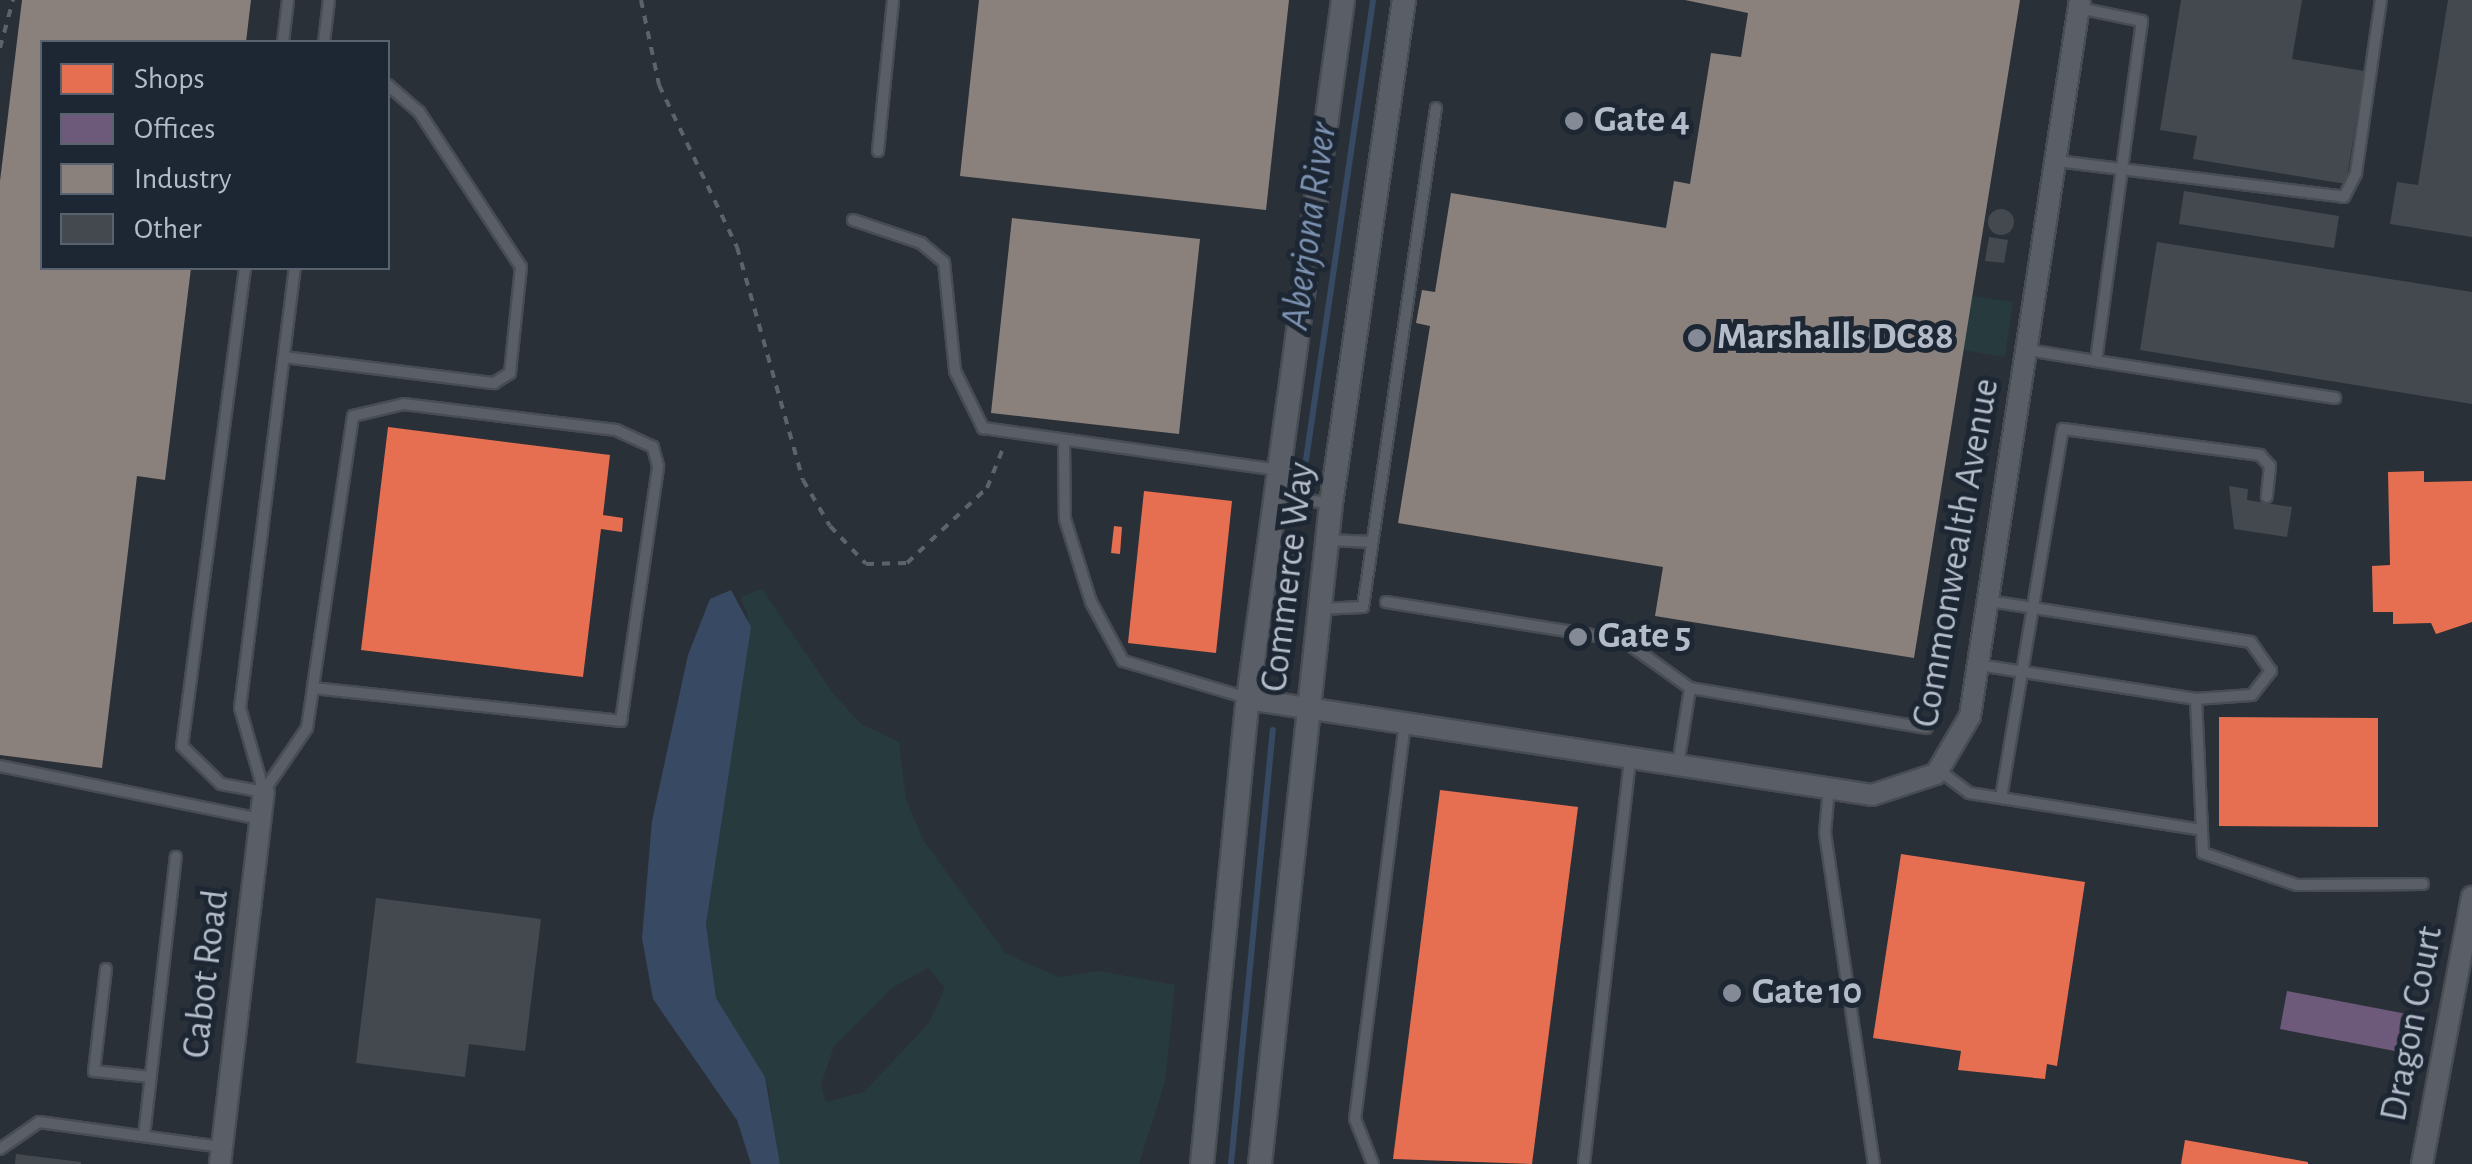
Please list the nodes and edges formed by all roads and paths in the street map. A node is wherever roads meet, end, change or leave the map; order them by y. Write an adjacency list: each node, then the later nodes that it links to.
1 (13, 0): 12 (path)
2 (288, 0): 10 (lane)
3 (329, 0): 11 (lane)
4 (640, 0): 25 (path)
5 (893, 0): 15 (lane)
6 (1343, 0): 27 (street, Commerce Way)
7 (1404, 0): 30 (street, Commerce Way)
8 (2381, 0): 17 (lane)
9 (2080, 4): 16 (street, Commonwealth Avenue); 17 (lane)
10 (283, 40)
11 (324, 40)
12 (0, 48)
13 (390, 87): 22 (lane)
14 (1436, 108): 32 (lane)
15 (878, 151)
16 (2057, 161): 17 (lane); 21 (street, Commonwealth Avenue)
17 (2122, 172): 23 (lane)
18 (853, 220): 25 (lane)
19 (246, 270): 51 (lane)
20 (296, 270): 22 (lane)
21 (2028, 350): 23 (lane); 33 (street, Commonwealth Avenue)
22 (284, 356): 51 (lane)
23 (2096, 361): 24 (lane)
24 (2335, 398)
25 (1006, 434): 26 (lane)
26 (1064, 442): 27 (lane); 41 (lane)
27 (1277, 470): 28 (street, Commerce Way)
28 (1274, 494): 30 (lane); 41 (street, Commerce Way)
29 (2267, 496): 35 (lane)
30 (1331, 504): 31 (street, Commerce Way)
31 (1327, 540): 32 (lane); 36 (street, Commerce Way)
32 (1372, 542): 36 (lane)
33 (1988, 601): 35 (lane); 37 (street, Commonwealth Avenue)
34 (1386, 602): 40 (lane)
35 (2032, 608): 38 (lane); 42 (lane)
36 (1320, 610): 43 (street, Commerce Way)
37 (1978, 666): 38 (lane); 49 (street, Commonwealth Avenue)
38 (2022, 672): 42 (lane); 52 (lane)
39 (313, 688): 39 (lane); 51 (lane)
40 (1690, 688): 45 (lane); 47 (lane)
41 (1248, 699): 43 (street, Commonwealth Avenue); 64 (street, Commerce Way)
42 (2196, 699): 54 (lane)
43 (1309, 706): 44 (street, Commonwealth Avenue); 65 (street, Commerce Way)
44 (1405, 722): 46 (street, Commonwealth Avenue); 66 (lane)
45 (1927, 728)
46 (1630, 758): 47 (street, Commonwealth Avenue); 67 (lane)
47 (1678, 765): 50 (street, Commonwealth Avenue)
48 (0, 766): 53 (lane)
49 (1940, 771): 50 (street, Commonwealth Avenue); 52 (lane)
50 (1829, 788): 68 (lane)
51 (264, 792): 53 (street, Cabot Road)
52 (2002, 798): 54 (lane)
53 (260, 819): 63 (street, Cabot Road)
54 (2197, 830): 56 (lane)
55 (176, 856): 60 (lane)
56 (2423, 884)
57 (2472, 897): 58 (street, Dragon Court)
58 (2468, 936): 69 (street, Dragon Court)
59 (106, 969): 60 (lane)
60 (151, 1077): 61 (lane)
61 (144, 1136): 62 (lane); 63 (lane)
62 (0, 1150)
63 (221, 1155)
64 (1202, 1164)
65 (1260, 1164)
66 (1373, 1164)
67 (1584, 1164)
68 (1874, 1164)
69 (2422, 1164)

